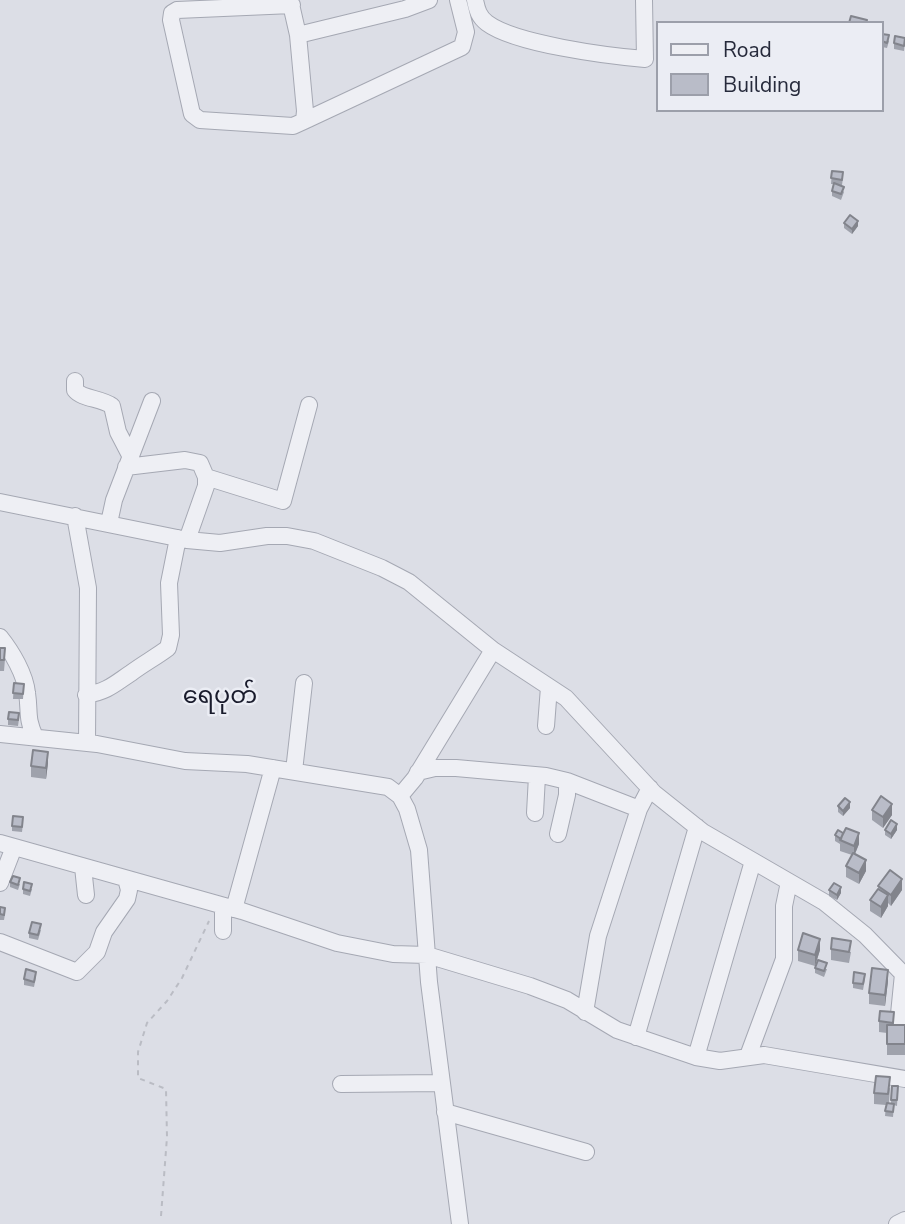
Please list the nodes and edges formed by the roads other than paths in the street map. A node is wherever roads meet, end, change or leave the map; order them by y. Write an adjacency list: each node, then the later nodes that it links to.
1 (429, 0): 6 (street)
2 (458, 0): 7 (street)
3 (475, 0): 4 (street)
4 (644, 0)
5 (291, 2): 6 (street); 7 (street)
6 (298, 35): 7 (street)
7 (304, 121)
8 (75, 381): 11 (street)
9 (152, 401): 11 (street)
10 (309, 405): 12 (street)
11 (128, 462): 12 (street); 15 (street)
12 (206, 477): 16 (street)
13 (0, 502): 14 (street)
14 (75, 516): 15 (street); 21 (street)
15 (108, 523): 16 (street)
16 (183, 539): 18 (street); 21 (street)
17 (0, 637): 24 (street)
18 (494, 650): 20 (street); 28 (street)
19 (304, 683): 27 (street)
20 (549, 687): 22 (street); 31 (street)
21 (86, 695): 25 (street)
22 (546, 726)
23 (0, 734): 24 (street)
24 (35, 737): 25 (street)
25 (87, 743): 26 (street)
26 (273, 768): 27 (street); 44 (street)
27 (293, 771): 32 (street)
28 (418, 772): 29 (street); 32 (street)
29 (537, 776): 30 (street); 34 (street)
30 (567, 781): 33 (street); 36 (street)
31 (650, 788): 33 (street); 35 (street)
32 (400, 796): 47 (street)
33 (639, 809): 49 (street)
34 (535, 813)
35 (697, 827): 38 (street); 51 (street)
36 (558, 834)
37 (7, 845): 39 (street); 42 (street)
38 (753, 861): 41 (street); 53 (street)
39 (83, 867): 40 (street); 43 (street)
40 (126, 879): 44 (street); 46 (street)
41 (789, 881): 48 (street); 52 (street)
42 (0, 883)
43 (86, 895)
44 (225, 906): 45 (street); 47 (street)
45 (223, 931)
46 (0, 942)
47 (427, 955): 49 (street); 55 (street)
48 (904, 975): 50 (street)
49 (585, 1012): 51 (street)
50 (902, 1024)
51 (636, 1037): 53 (street)
52 (748, 1056): 53 (street); 54 (street)
53 (696, 1057)
54 (905, 1079)
55 (442, 1083): 56 (street); 57 (street)
56 (341, 1084)
57 (445, 1112): 58 (street); 60 (street)
58 (586, 1152)
59 (905, 1220): 61 (street)
60 (460, 1224)
61 (897, 1224)

